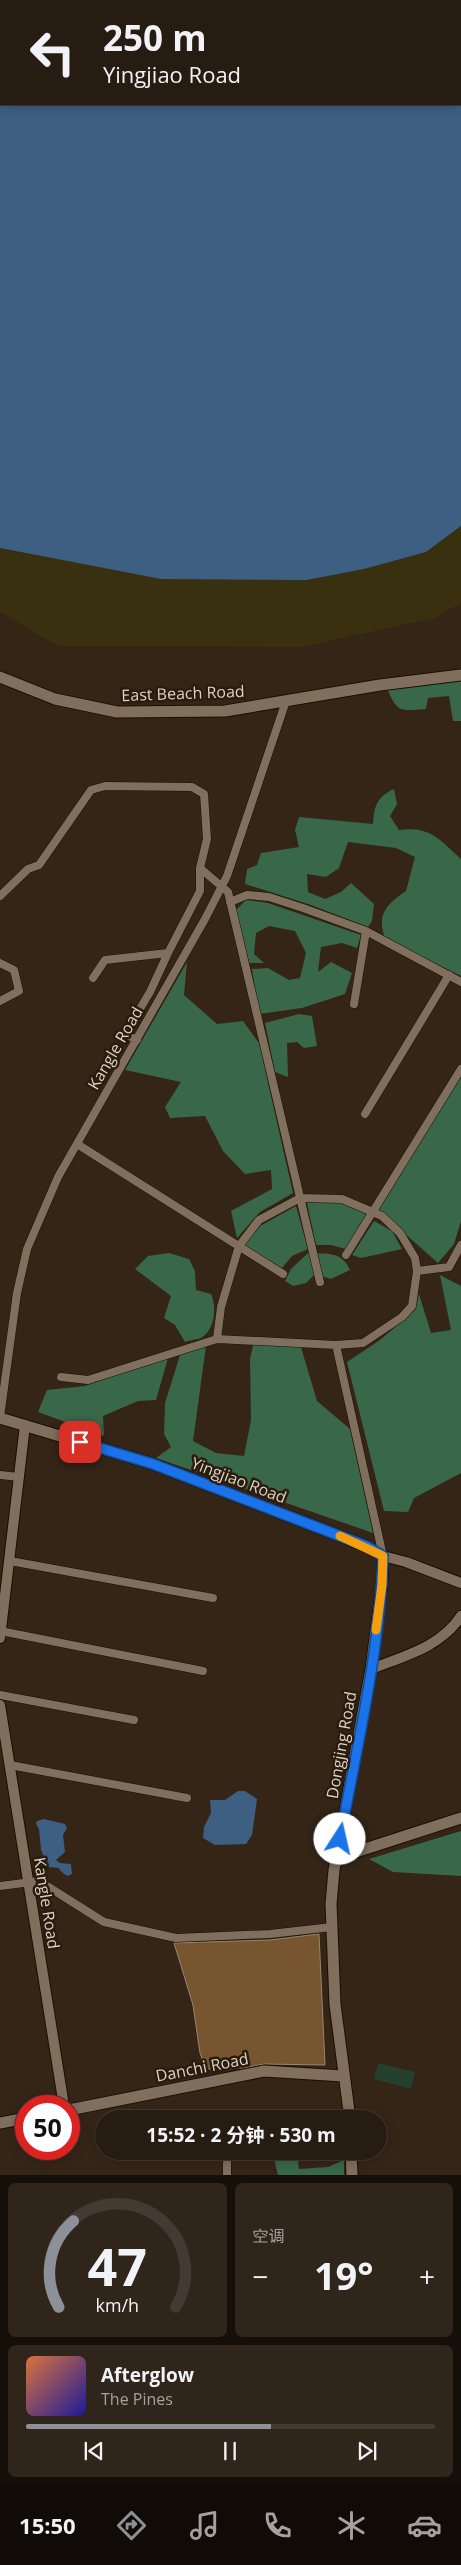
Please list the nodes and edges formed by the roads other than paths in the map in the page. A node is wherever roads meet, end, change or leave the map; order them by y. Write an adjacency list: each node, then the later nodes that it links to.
1 (461, 675): 3 (main road, East Beach Road)
2 (0, 677): 3 (main road, East Beach Road)
3 (286, 701): 5 (street, Kangle Road)
4 (200, 868): 5 (street); 6 (street); 9 (street)
5 (222, 886): 7 (street); 16 (street, Kangle Road)
6 (0, 896)
7 (230, 902): 8 (street); 20 (street)
8 (366, 931): 11 (street); 15 (street)
9 (168, 953): 12 (street); 16 (street)
10 (0, 963): 14 (street)
11 (449, 975): 13 (street); 18 (street)
12 (93, 978)
13 (461, 982)
14 (0, 1001)
15 (354, 1004)
16 (137, 1040): 19 (street, Kangle Road)
17 (461, 1069): 21 (street)
18 (364, 1114)
19 (76, 1144): 23 (street); 31 (street, Kangle Road)
20 (300, 1198): 21 (street); 23 (street); 27 (street)
21 (373, 1213): 24 (street); 25 (street)
22 (461, 1245): 25 (street)
23 (239, 1246): 26 (street); 28 (street)
24 (346, 1254)
25 (417, 1271): 29 (street)
26 (283, 1274)
27 (320, 1282)
28 (217, 1339): 29 (street); 30 (street)
29 (336, 1345): 35 (street)
30 (61, 1377)
31 (0, 1418): 32 (main road, Yingjiao Road)
32 (25, 1425): 34 (street); 35 (main road, Yingjiao Road)
33 (0, 1475): 34 (street)
34 (19, 1477): 36 (street)
35 (383, 1556): 37 (street, Yingjiao Road); 41 (main road, Dongjing Road)
36 (10, 1561): 38 (street); 40 (street)
37 (461, 1583)
38 (213, 1598)
39 (461, 1616): 41 (street)
40 (0, 1634): 42 (street)
41 (371, 1669): 49 (main road, Dongjing Road)
42 (203, 1671)
43 (0, 1695): 45 (street)
44 (0, 1705): 46 (street, Kangle Road)
45 (134, 1720)
46 (10, 1765): 47 (street); 50 (street, Kangle Road)
47 (187, 1798)
48 (461, 1818): 49 (main road)
49 (337, 1858): 52 (main road, Dongjing Road)
50 (28, 1881): 51 (street); 52 (street); 54 (street, Kangle Road)
51 (0, 1886)
52 (332, 1927): 53 (main road, Dongjing Road)
53 (343, 2076): 55 (main road, Danchi Road); 56 (main road, Dongjing Road)
54 (62, 2095)
55 (80, 2108)
56 (349, 2110)
57 (15, 2120): 58 (main road)
58 (0, 2123)
59 (351, 2160): 62 (main road)
60 (227, 2163): 61 (street)
61 (227, 2175)
62 (352, 2175)

